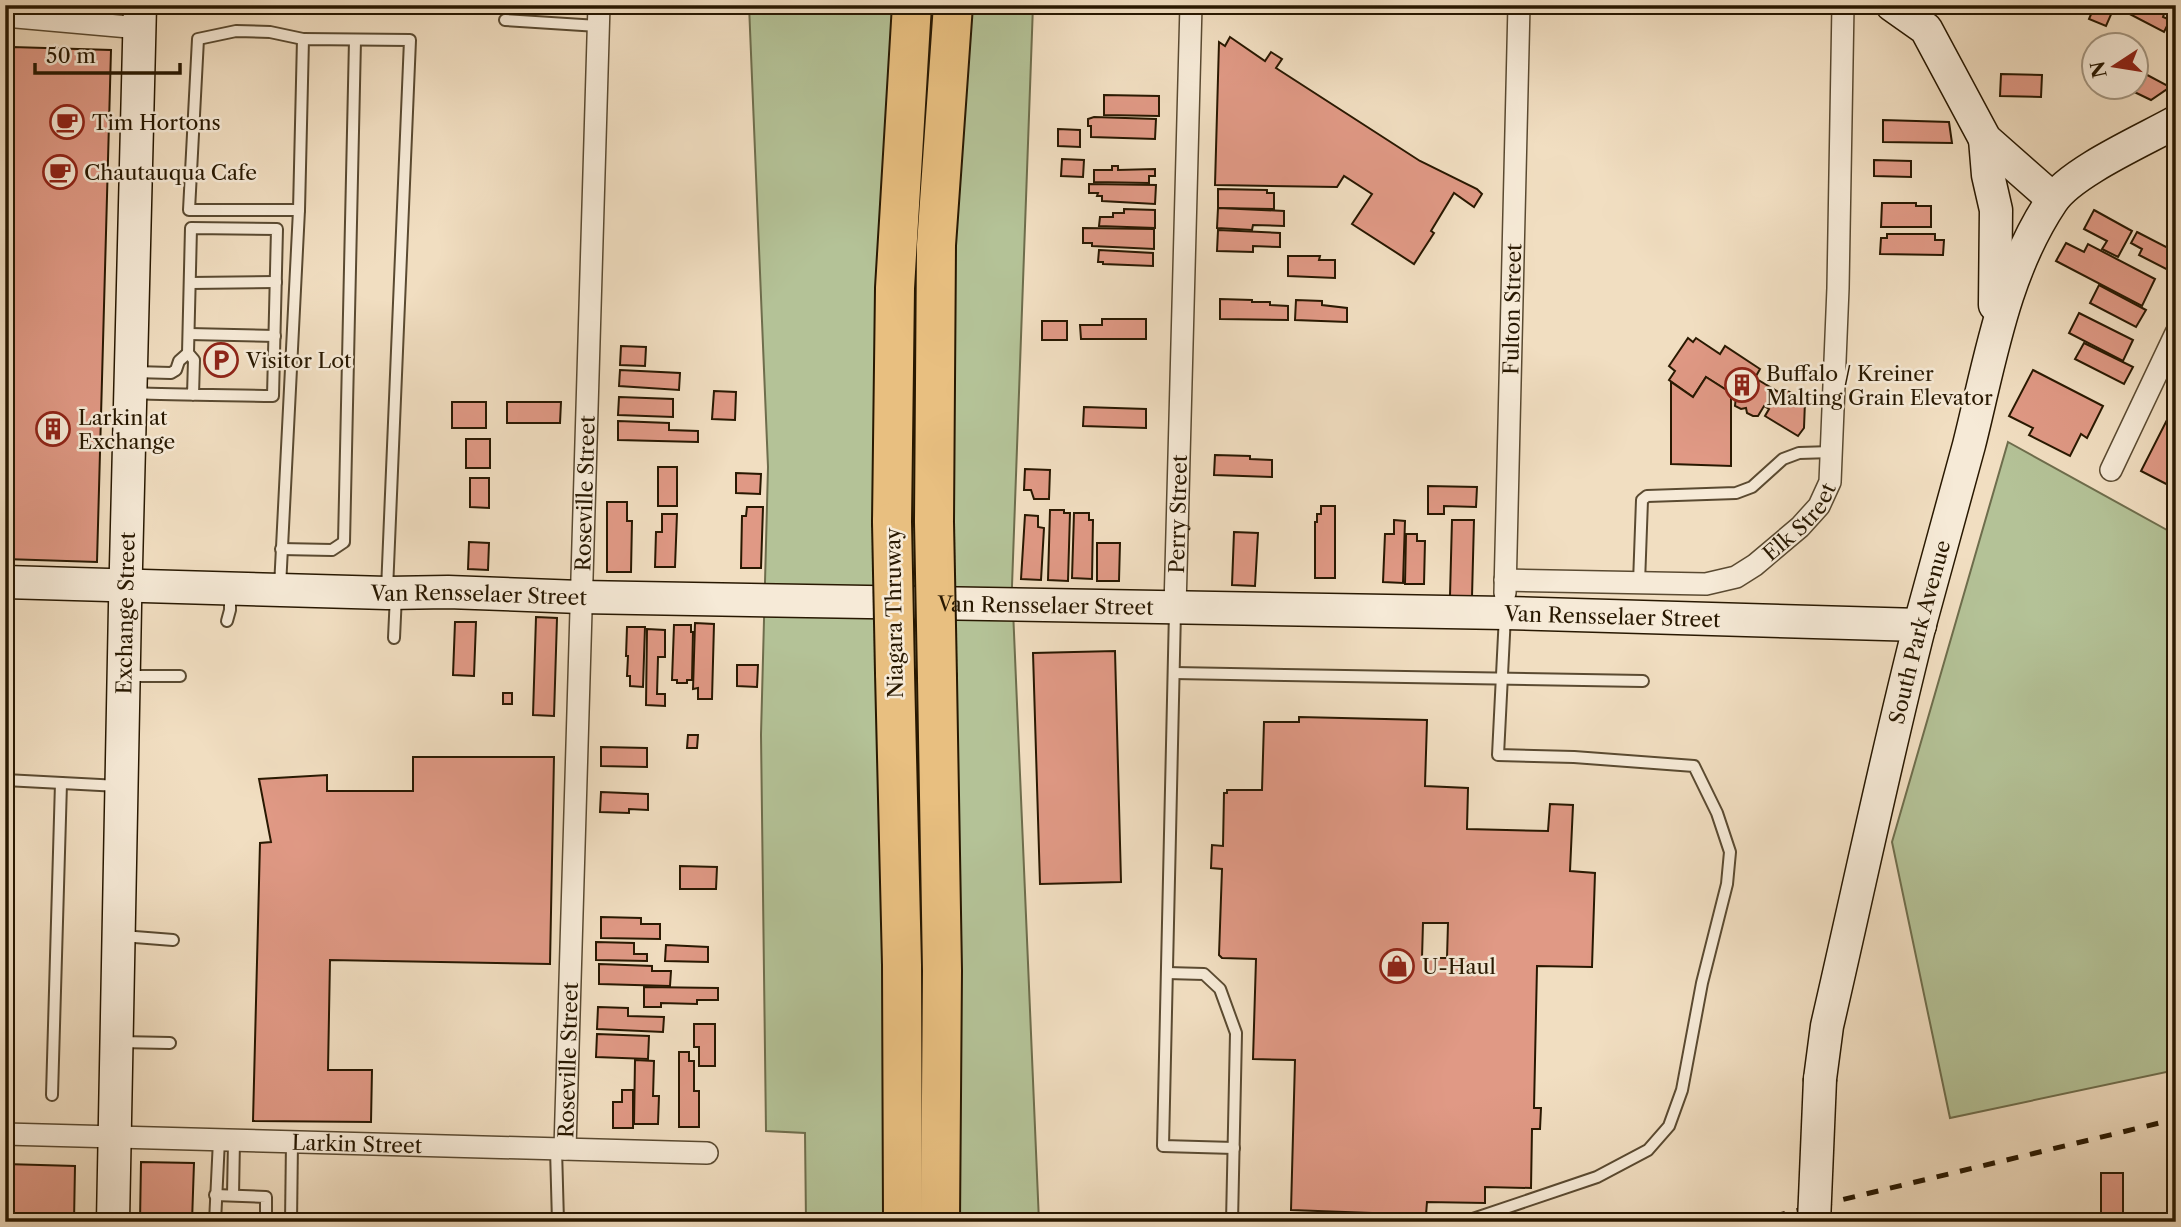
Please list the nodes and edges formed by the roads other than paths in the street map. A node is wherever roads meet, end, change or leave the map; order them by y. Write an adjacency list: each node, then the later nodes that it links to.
1 (912, 5): 70 (highway, Niagara Thruway, bridge)
2 (953, 5): 71 (highway, Niagara Thruway, bridge)
3 (1191, 5): 37 (street, Perry Street)
4 (1519, 5): 29 (street, Fulton Street)
5 (1843, 5): 26 (street, Elk Street)
6 (1892, 5): 14 (street)
7 (599, 15): 10 (lane); 36 (street, Roseville Street)
8 (5, 16): 9 (street)
9 (140, 17): 24 (street, Exchange Street)
10 (505, 20)
11 (303, 39): 12 (lane); 16 (lane); 16 (lane)
12 (355, 40): 28 (lane); 35 (lane)
13 (2176, 122): 15 (street, South Park Avenue)
14 (1985, 139): 15 (street); 22 (street)
15 (2053, 199): 22 (street, South Park Avenue)
16 (299, 210): 28 (lane)
17 (276, 282): 18 (lane); 18 (lane); 21 (lane)
18 (190, 283): 20 (lane)
19 (2176, 333): 27 (street)
20 (188, 334): 21 (lane); 23 (lane)
21 (275, 336): 25 (lane)
22 (1993, 342): 40 (street, South Park Avenue)
23 (188, 353): 24 (lane); 25 (lane)
24 (131, 383): 25 (lane); 32 (street, Exchange Street)
25 (193, 395)
26 (1832, 452): 31 (street, Elk Street); 31 (lane)
27 (2111, 470)
28 (281, 549): 34 (lane)
29 (1506, 580): 31 (street, Elk Street); 38 (street, Fulton Street)
30 (5, 582): 32 (street, Van Rensselaer Street)
31 (1639, 583)
32 (125, 585): 33 (street, Van Rensselaer Street); 43 (street, Exchange Street)
33 (230, 588): 34 (street, Van Rensselaer Street); 39 (lane)
34 (280, 590): 35 (street, Van Rensselaer Street)
35 (391, 593): 36 (street, Van Rensselaer Street); 41 (lane)
36 (580, 597): 37 (street, Van Rensselaer Street); 61 (street, Roseville Street)
37 (1175, 608): 38 (street, Van Rensselaer Street); 42 (lane, Perry Street)
38 (1505, 613): 40 (street, Van Rensselaer Street); 45 (lane)
39 (227, 621)
40 (1920, 625): 74 (street, South Park Avenue, bridge)
41 (394, 638)
42 (1174, 673): 45 (lane); 52 (lane, Perry Street)
43 (124, 676): 44 (lane); 49 (street, Exchange Street)
44 (180, 676)
45 (1502, 679): 46 (lane); 73 (lane)
46 (1643, 681)
47 (5, 780): 48 (lane)
48 (61, 783): 49 (lane); 55 (lane)
49 (122, 786): 50 (street, Exchange Street)
50 (119, 936): 51 (lane); 53 (street, Exchange Street)
51 (173, 940)
52 (1167, 973): 60 (lane); 60 (lane, Perry Street)
53 (118, 1042): 54 (lane); 57 (street, Exchange Street)
54 (170, 1043)
55 (52, 1095)
56 (5, 1134): 57 (street, Larkin Street)
57 (116, 1137): 58 (street, Larkin Street); 65 (street, Exchange Street)
58 (227, 1140): 59 (street, Larkin Street); 63 (lane); 64 (lane)
59 (292, 1142): 61 (street, Larkin Street); 68 (lane)
60 (1234, 1148): 72 (lane)
61 (561, 1149): 62 (street, Larkin Street); 69 (lane)
62 (706, 1153)
63 (215, 1195): 64 (lane); 66 (lane)
64 (233, 1195): 67 (lane)
65 (113, 1222)
66 (215, 1222)
67 (266, 1222)
68 (291, 1222)
69 (558, 1222)
70 (903, 1222)
71 (940, 1222)
72 (1232, 1222)
73 (1464, 1222)
74 (1814, 1222)

